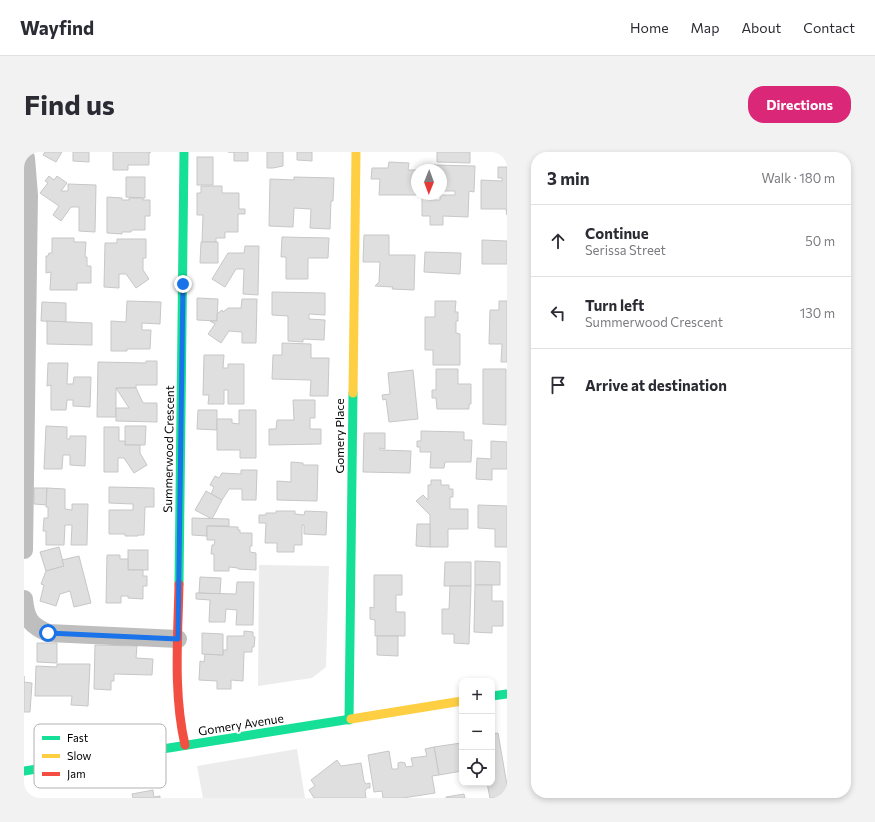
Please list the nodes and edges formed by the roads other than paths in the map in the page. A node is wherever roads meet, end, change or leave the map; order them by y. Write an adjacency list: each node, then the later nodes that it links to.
1 (184, 152): 6 (street, Summerwood Crescent)
2 (356, 152): 10 (street, Gomery Place)
3 (24, 153): 4 (street)
4 (24, 550)
5 (24, 599): 6 (street)
6 (178, 639): 11 (street, Summerwood Crescent)
7 (507, 694): 8 (street)
8 (495, 696)
9 (459, 702): 10 (street, Gomery Avenue)
10 (349, 720): 11 (street, Gomery Avenue)
11 (185, 745): 12 (street, Gomery Avenue)
12 (166, 748)
13 (34, 769): 14 (street, Gomery Avenue)
14 (24, 771)

